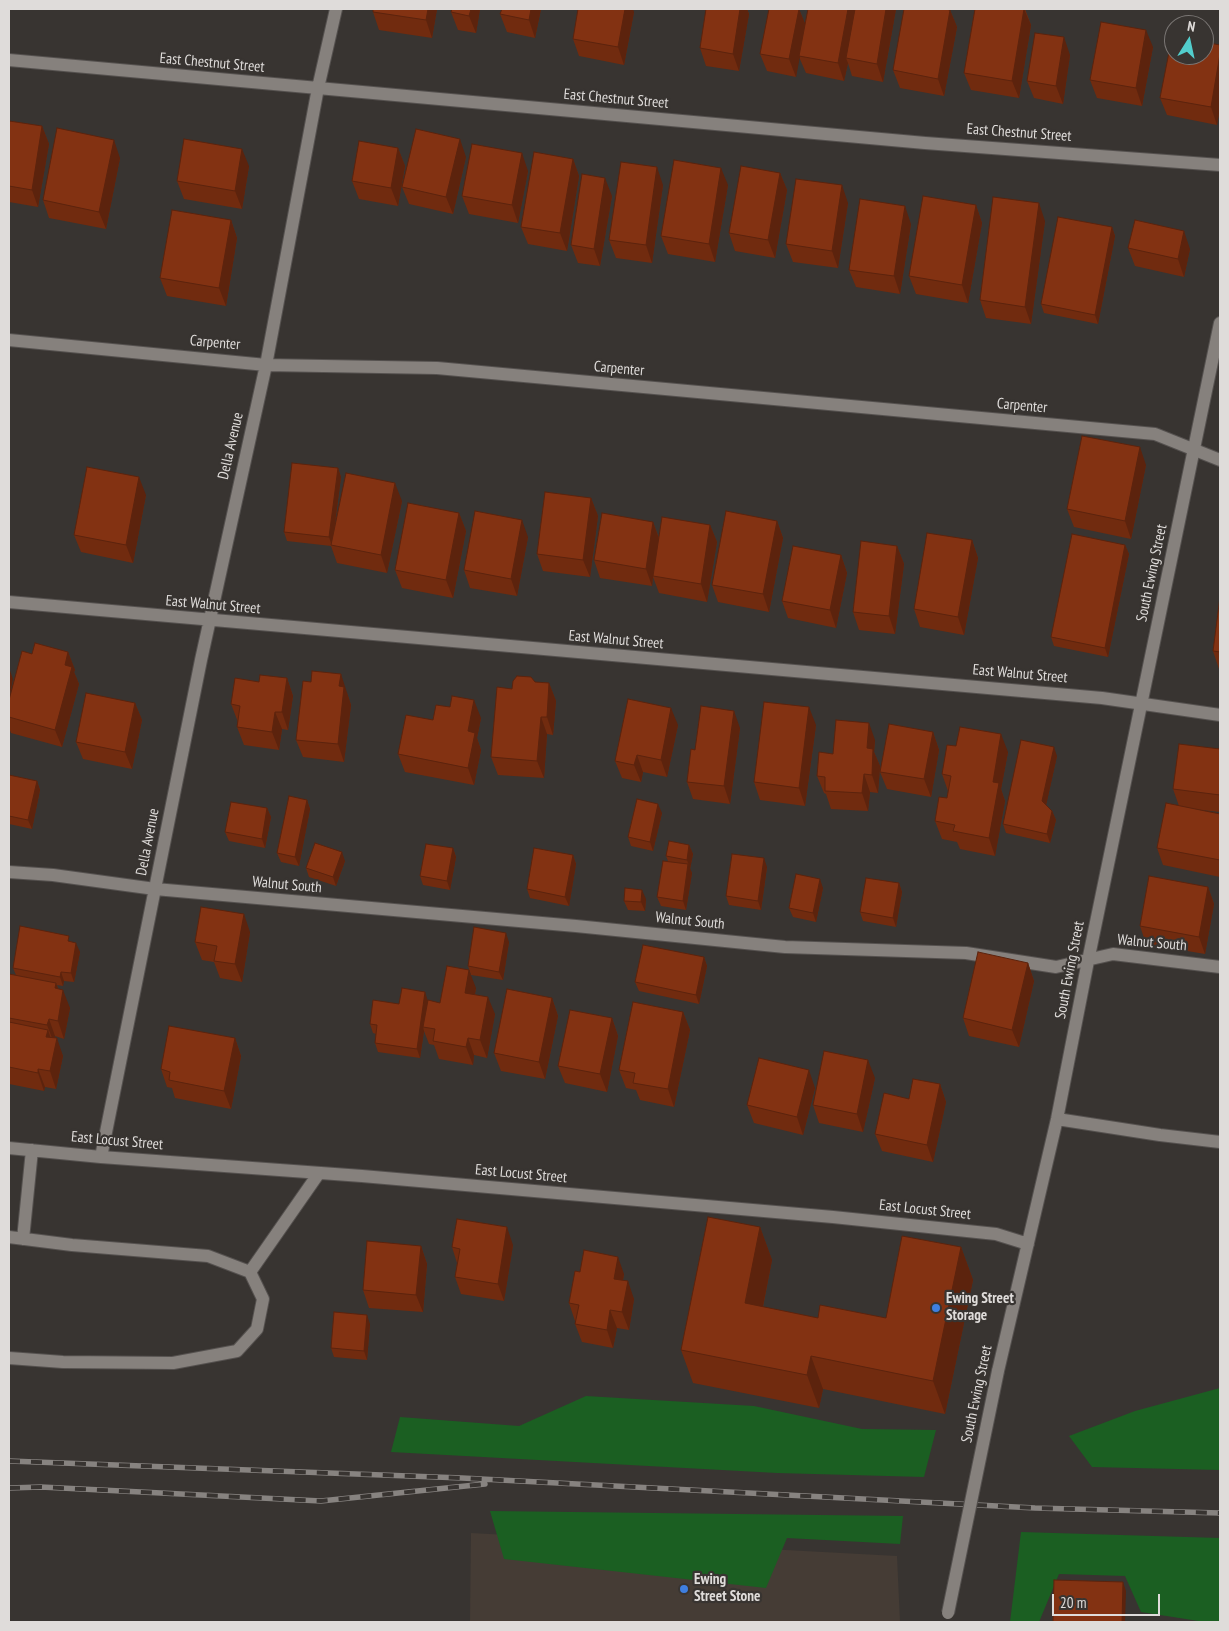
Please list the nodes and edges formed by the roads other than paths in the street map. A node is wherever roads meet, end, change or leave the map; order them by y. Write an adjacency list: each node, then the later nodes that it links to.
1 (336, 9): 3 (street, Della Avenue)
2 (9, 60): 3 (street, East Chestnut Street)
3 (318, 88): 4 (street, East Chestnut Street); 7 (street, Della Avenue)
4 (1220, 164)
5 (1220, 323): 8 (street, South Ewing Street)
6 (9, 340): 7 (street, Carpenter)
7 (266, 365): 8 (street, Carpenter); 11 (street, Della Avenue)
8 (1194, 450): 9 (street, Carpenter); 12 (street, South Ewing Street)
9 (1220, 460)
10 (9, 602): 11 (street, East Walnut Street)
11 (210, 621): 12 (street, East Walnut Street); 15 (street, Della Avenue)
12 (1141, 703): 13 (street, East Walnut Street); 16 (street, South Ewing Street)
13 (1220, 715)
14 (9, 872): 15 (street, Della Avenue)
15 (155, 889): 16 (street, Walnut South); 22 (street, Della Avenue)
16 (1088, 961): 17 (street, Walnut South); 18 (street, South Ewing Street)
17 (1220, 966)
18 (1057, 1119): 19 (street); 26 (street, South Ewing Street)
19 (1220, 1142)
20 (9, 1148): 21 (street, East Locust Street)
21 (32, 1150): 22 (street, East Locust Street); 25 (street)
22 (101, 1157): 23 (street, East Locust Street)
23 (319, 1173): 26 (street, East Locust Street); 27 (street)
24 (9, 1238): 25 (street)
25 (23, 1239): 27 (street)
26 (1028, 1244): 29 (street, South Ewing Street, bridge)
27 (250, 1272): 28 (street)
28 (9, 1358)
29 (947, 1618)

